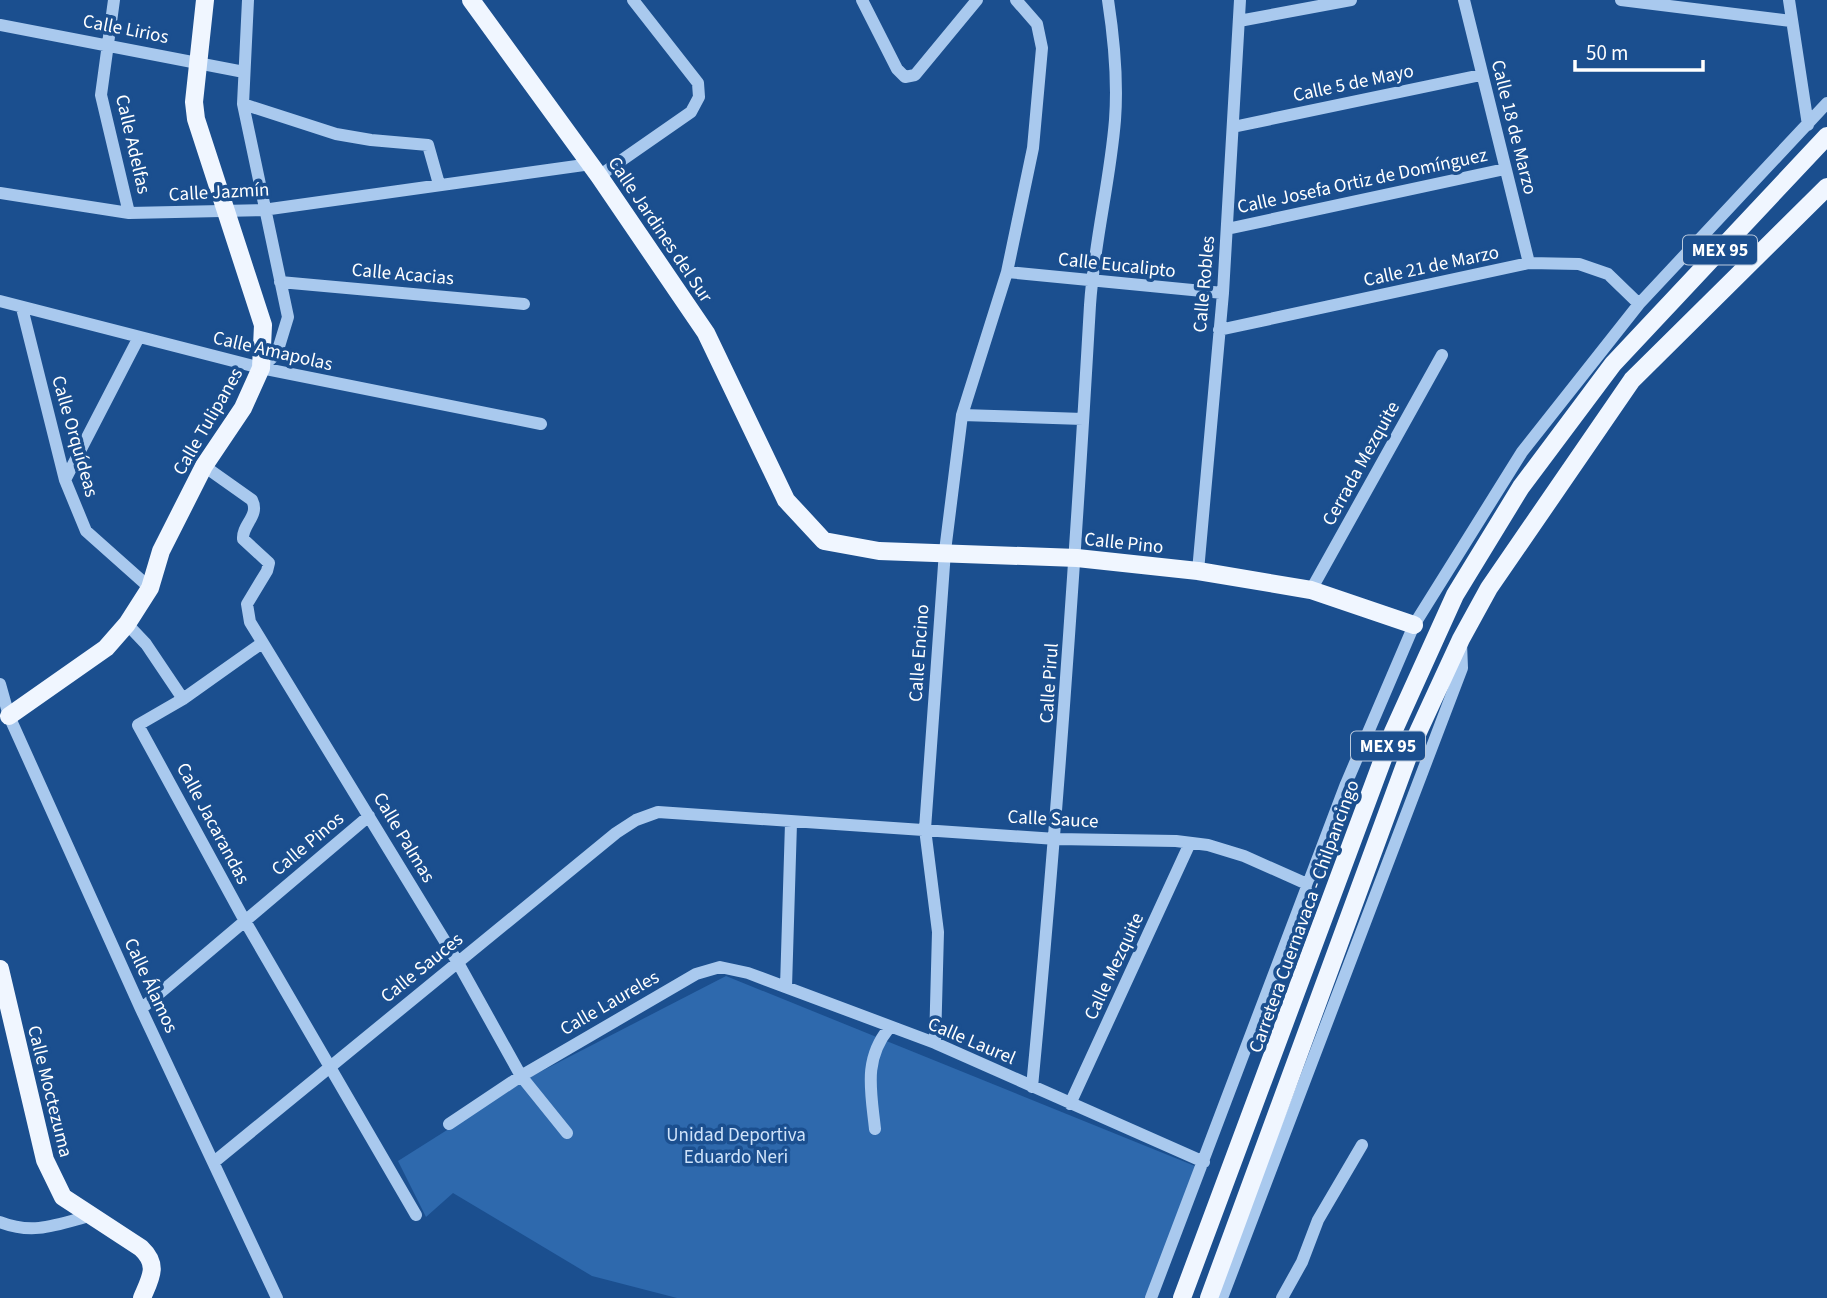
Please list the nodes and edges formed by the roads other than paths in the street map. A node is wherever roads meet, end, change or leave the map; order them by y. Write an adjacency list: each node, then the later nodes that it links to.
1 (114, 0): 18 (street, Calle Adelfas)
2 (205, 0): 19 (main road, Calle Tulipanes)
3 (248, 0): 20 (street)
4 (633, 0): 28 (street)
5 (862, 0): 6 (street)
6 (977, 0)
7 (1016, 0): 37 (street, Calle Encino)
8 (1108, 0): 38 (street, Calle Pirul)
9 (1240, 0): 15 (street, Calle Robles)
10 (1350, 0): 15 (street)
11 (1464, 0): 21 (street, Calle 18 de Marzo)
12 (1621, 0): 16 (street)
13 (1789, 0): 16 (street)
14 (476, 2): 28 (main road, Calle Jardines del Sur)
15 (1239, 21): 25 (street, Calle Robles)
16 (1791, 21): 24 (street)
17 (0, 26): 18 (street, Calle Lirios)
18 (106, 44): 19 (street, Calle Lirios); 34 (street, Calle Adelfas)
19 (198, 62): 20 (street, Calle Lirios); 32 (main road, Calle Tulipanes)
20 (244, 72): 23 (street)
21 (1481, 75): 25 (street, Calle 5 de Mayo); 27 (street, Calle 18 de Marzo)
22 (1827, 103): 24 (street)
23 (243, 104): 29 (street); 33 (street)
24 (1808, 125): 43 (street)
25 (1233, 127): 35 (street, Calle Robles)
26 (1827, 136): 98 (main road, Carretera Cuernavaca - Chilpancingo / MEX 95)
27 (1505, 169): 35 (street, Calle Josefa Ortiz de Domínguez); 36 (street, Calle 18 de Marzo)
28 (595, 170): 29 (street, Calle Jazmín); 54 (main road, Calle Jardines del Sur)
29 (439, 184): 33 (street, Calle Jazmín)
30 (1827, 187): 62 (main road, MEX 95)
31 (0, 193): 34 (street, Calle Jazmín)
32 (224, 209): 33 (street, Calle Jazmín); 34 (street, Calle Jazmín); 48 (main road, Calle Tulipanes)
33 (263, 210): 39 (street)
34 (129, 214)
35 (1227, 229): 40 (street, Calle Robles)
36 (1529, 263): 43 (street, Calle 21 de Marzo); 45 (street, Calle 21 de Marzo)
37 (1007, 272): 38 (street, Calle Eucalipto); 49 (street, Calle Encino)
38 (1091, 281): 40 (street, Calle Eucalipto); 50 (street, Calle Pirul)
39 (280, 282): 42 (street, Calle Acacias); 48 (street)
40 (1223, 293): 45 (street, Calle Robles)
41 (0, 301): 44 (street, Calle Amapolas)
42 (524, 304)
43 (1639, 304): 61 (street)
44 (22, 309): 46 (street, Calle Amapolas); 53 (street, Calle Orquídeas)
45 (1219, 330): 57 (street, Calle Robles)
46 (138, 337): 48 (street, Calle Amapolas); 53 (street)
47 (1442, 355): 59 (street, Cerrada Mezquite)
48 (261, 369): 51 (street, Calle Amapolas); 52 (main road, Calle Tulipanes)
49 (962, 415): 50 (street); 55 (street, Calle Encino)
50 (1083, 419): 56 (street, Calle Pirul)
51 (541, 425)
52 (204, 466): 58 (main road, Calle Tulipanes); 63 (street, Calle Palmas)
53 (65, 480): 58 (street, Calle Orquídeas)
54 (824, 541): 55 (main road, Calle Pino)
55 (945, 551): 56 (main road, Calle Pino); 70 (street, Calle Encino)
56 (1077, 558): 57 (main road, Calle Pino); 71 (street, Calle Pirul)
57 (1198, 571): 59 (main road, Calle Pino)
58 (150, 588): 60 (main road, Calle Tulipanes)
59 (1311, 590): 61 (main road, Calle Pino)
60 (127, 624): 65 (street); 66 (main road, Calle Tulipanes)
61 (1415, 625): 73 (street)
62 (1461, 639): 99 (main road, MEX 95); 100 (street)
63 (262, 643): 65 (street); 68 (street, Calle Palmas)
64 (0, 684): 66 (street, Calle Álamos)
65 (183, 699): 74 (street, Calle Jacarandas)
66 (4, 717): 79 (street, Calle Álamos)
67 (658, 812): 69 (street, Calle Sauce); 75 (street, Calle Sauces)
68 (369, 816): 74 (street, Calle Pinos); 75 (street, Calle Palmas)
69 (790, 823): 70 (street, Calle Sauce); 78 (street)
70 (925, 829): 71 (street, Calle Sauce); 81 (street, Calle Encino)
71 (1056, 839): 72 (street, Calle Sauce); 84 (street, Calle Pirul)
72 (1190, 843): 73 (street, Calle Sauce); 85 (street, Calle Mezquite)
73 (1307, 884): 91 (street)
74 (245, 921): 79 (street, Calle Pinos); 82 (street, Calle Jacarandas)
75 (457, 961): 82 (street, Calle Sauces); 83 (street, Calle Palmas)
76 (720, 967): 78 (street, Calle Laurel); 83 (street, Calle Laureles)
77 (1, 977): 93 (main road, Calle Moctezuma)
78 (786, 987): 80 (street, Calle Laurel)
79 (141, 1009): 90 (street, Calle Álamos)
80 (889, 1028): 81 (street, Calle Laurel); 87 (street)
81 (935, 1043): 84 (street, Calle Laurel)
82 (331, 1066): 90 (street, Calle Sauces); 92 (street, Calle Jacarandas)
83 (521, 1076): 86 (street, Calle Laureles); 88 (street, Calle Palmas)
84 (1032, 1087): 85 (street, Calle Laurel)
85 (1070, 1104): 91 (street, Calle Laurel)
86 (449, 1124)
87 (876, 1129)
88 (567, 1133)
89 (1362, 1145): 101 (street)
90 (214, 1162): 96 (street, Calle Álamos)
91 (1204, 1162): 97 (street)
92 (416, 1215)
93 (89, 1216): 94 (street); 95 (main road, Calle Moctezuma)
94 (0, 1222)
95 (142, 1298)
96 (277, 1298)
97 (1152, 1298)
98 (1182, 1298)
99 (1209, 1298)
100 (1222, 1298)
101 (1282, 1298)

